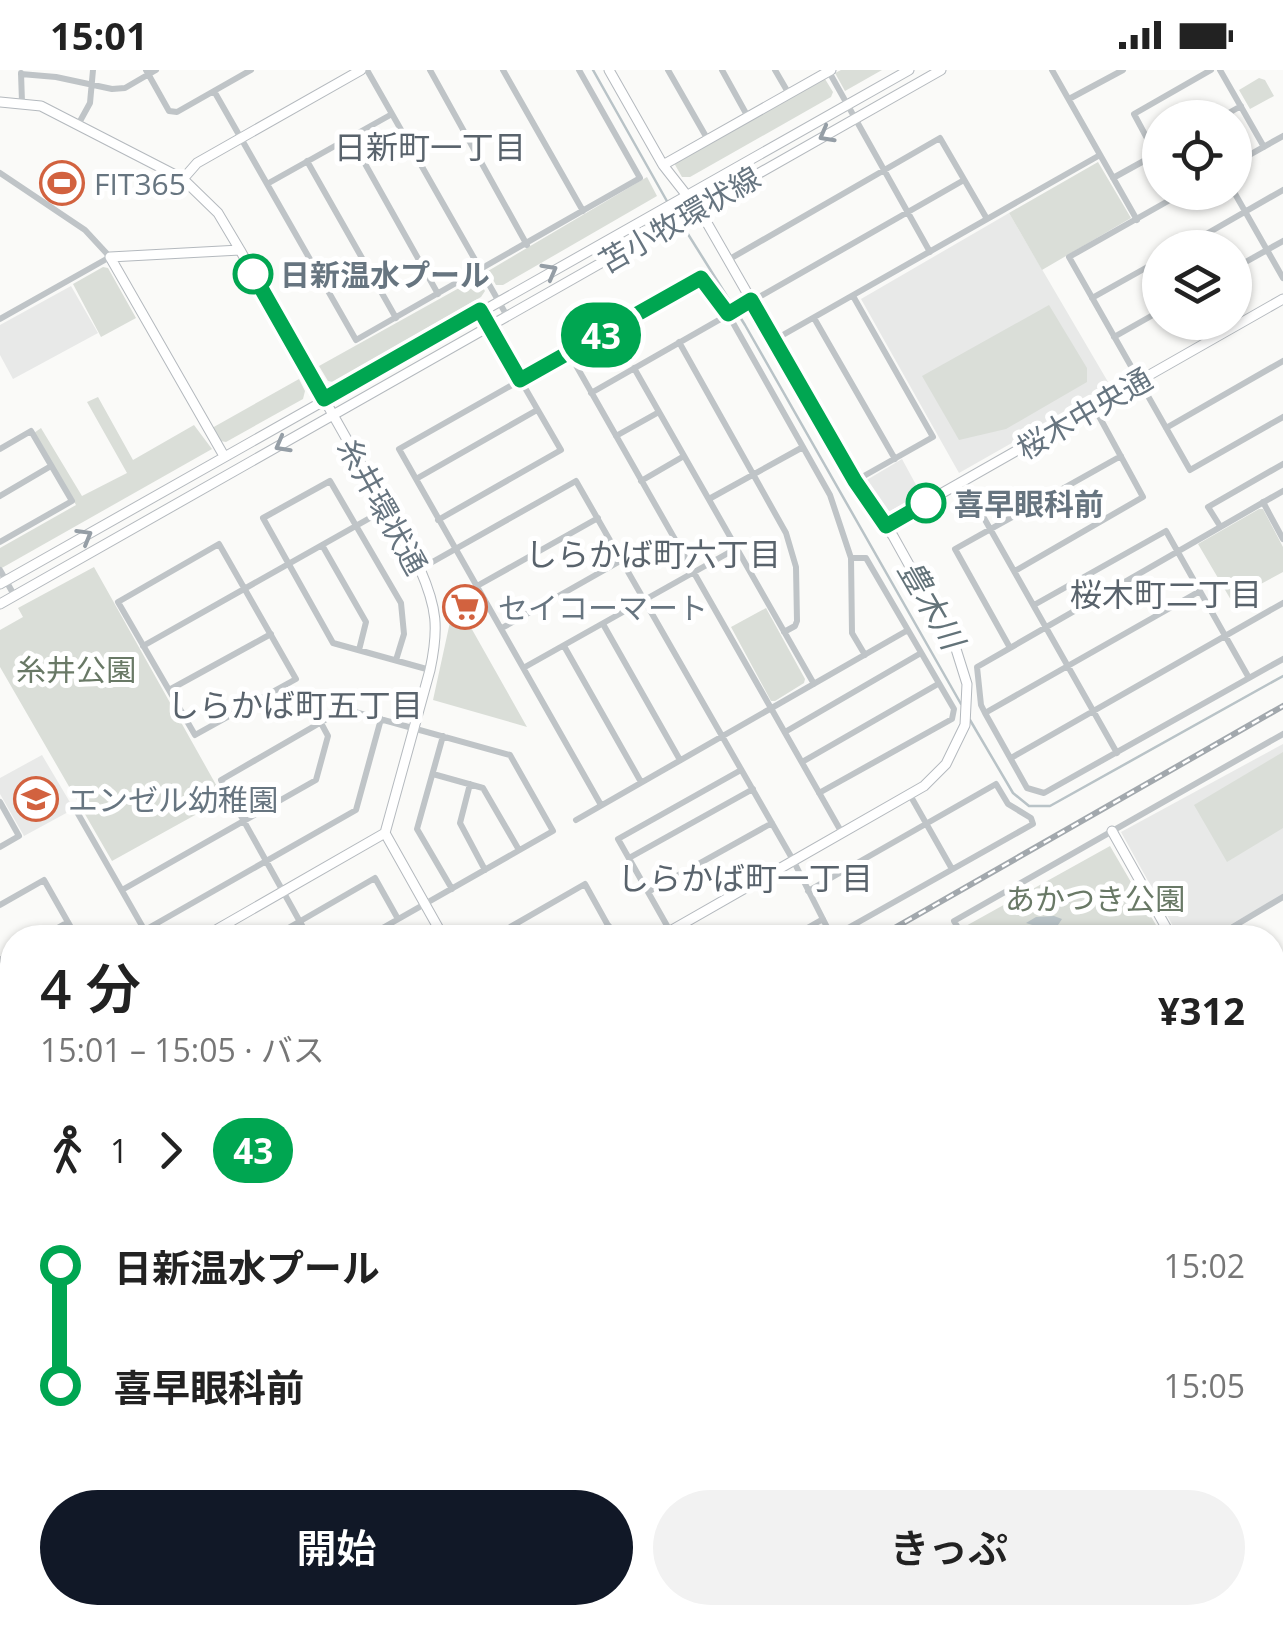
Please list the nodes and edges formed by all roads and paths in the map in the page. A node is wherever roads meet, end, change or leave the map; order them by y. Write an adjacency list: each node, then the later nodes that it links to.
1 (93, 70): 21 (street)
2 (251, 70): 22 (street)
3 (364, 70): 30 (street); 37 (street)
4 (430, 70): 62 (street)
5 (503, 70): 55 (street)
6 (579, 70): 55 (street)
7 (609, 70): 44 (street)
8 (668, 70): 38 (street)
9 (722, 70): 31 (street)
10 (775, 70): 23 (street)
11 (909, 70): 29 (street, 苫小牧環状線)
12 (941, 70): 32 (street, 苫小牧環状線)
13 (1123, 70): 24 (street)
14 (1211, 70): 25 (street)
15 (1220, 70): 26 (street)
16 (829, 71): 23 (street); 29 (street)
17 (1055, 71): 24 (street)
18 (21, 72): 20 (street); 28 (street)
19 (150, 72): 21 (street); 22 (street)
20 (55, 73): 21 (street)
21 (94, 84): 33 (street)
22 (214, 91): 37 (street)
23 (789, 94): 31 (street)
24 (1068, 99): 41 (street)
25 (1158, 100)
26 (1238, 100)
27 (0, 102): 28 (street, 糸井環状通)
28 (22, 102): 33 (street, 糸井環状通)
29 (847, 105): 32 (street); 52 (street, 苫小牧環状線)
30 (392, 114): 36 (street); 69 (street)
31 (748, 117): 38 (street)
32 (855, 119): 45 (street); 53 (street, 苫小牧環状線, one-way to 53)
33 (80, 122): 48 (street, 糸井環状通)
34 (1252, 126): 39 (street)
35 (1283, 136): 39 (street)
36 (350, 137): 42 (street); 72 (street)
37 (241, 138): 48 (street); 50 (street)
38 (708, 140): 44 (street)
39 (1264, 147): 40 (street)
40 (1252, 154)
41 (1100, 155): 47 (street); 58 (street)
42 (307, 162): 50 (street); 81 (street)
43 (1142, 163): 47 (street)
44 (664, 166): 52 (street)
45 (884, 171): 49 (street); 56 (street); 68 (street)
46 (0, 173): 66 (street)
47 (1113, 178): 59 (street)
48 (183, 179): 63 (street, 糸井環状通)
49 (964, 180): 56 (street); 58 (street)
50 (267, 184): 81 (street)
51 (1283, 190): 57 (street)
52 (682, 197): 53 (street); 76 (street, 苫小牧環状線, one-way to 52)
53 (698, 208): 68 (street); 82 (street, 苫小牧環状線)
54 (1154, 210): 59 (street)
55 (583, 212): 62 (street)
56 (907, 212): 65 (street); 77 (street)
57 (1245, 212): 60 (street); 64 (street)
58 (987, 219): 65 (street)
59 (1137, 220): 74 (street)
60 (1214, 230)
61 (1283, 241): 64 (street)
62 (527, 245): 69 (street)
63 (240, 250): 66 (street); 95 (street, 糸井環状通)
64 (1267, 250): 67 (street); 71 (street)
65 (930, 252): 73 (street)
66 (110, 258): 80 (street); 105 (street)
67 (1252, 258)
68 (728, 260): 77 (street)
69 (480, 270): 72 (street); 76 (street)
70 (1142, 270): 74 (street)
71 (1283, 278)
72 (438, 294): 81 (street)
73 (853, 296): 83 (street); 108 (street)
74 (1092, 298): 86 (street)
75 (1283, 299): 93 (street, 桜木中央通)
76 (498, 300): 78 (street, 苫小牧環状線); 82 (street)
77 (751, 300): 79 (street); 87 (street)
78 (480, 310): 85 (street); 95 (street, 苫小牧環状線)
79 (730, 313): 88 (street); 89 (street); 103 (street)
80 (0, 318)
81 (396, 318)
82 (508, 318): 85 (street, 苫小牧環状線)
83 (814, 318): 87 (street); 108 (street)
84 (1142, 321): 86 (street)
85 (490, 328): 92 (street); 99 (street, 苫小牧環状線)
86 (1114, 337): 93 (street)
87 (774, 340): 114 (street)
88 (679, 342): 91 (street); 111 (street)
89 (569, 353): 92 (street); 94 (street)
90 (1283, 361): 101 (street)
91 (634, 368): 94 (street); 98 (street)
92 (520, 380): 97 (street); 112 (street)
93 (1139, 382): 96 (street, 桜木中央通); 101 (street)
94 (591, 393): 102 (street)
95 (324, 399): 99 (street, 糸井環状通); 105 (street, 苫小牧環状線)
96 (1094, 408): 107 (street); 115 (street, 桜木中央通)
97 (537, 410): 112 (street); 122 (street)
98 (659, 412): 102 (street); 106 (street)
99 (334, 416): 120 (street, 糸井環状通); 144 (street, 苫小牧環状線, one-way to 144)
100 (1283, 417): 101 (street)
101 (1166, 428)
102 (616, 436): 113 (street)
103 (803, 447): 111 (street); 133 (street)
104 (0, 448): 110 (street)
105 (224, 456): 140 (street, 苫小牧環状線, one-way to 105)
106 (684, 456): 113 (street); 118 (street)
107 (1120, 456): 126 (street); 138 (street)
108 (895, 459): 114 (street)
109 (1283, 464): 125 (street)
110 (51, 466): 117 (street); 128 (street)
111 (753, 475): 118 (street); 153 (street)
112 (416, 480): 122 (street)
113 (642, 480): 139 (street)
114 (855, 481): 124 (street)
115 (964, 481): 124 (street, 桜木中央通); 126 (street)
116 (1283, 491): 119 (street)
117 (0, 496)
118 (709, 500): 131 (street)
119 (1263, 502): 125 (street); 127 (street)
120 (386, 509): 123 (street); 136 (street, 糸井環状通)
121 (598, 518): 130 (street); 134 (street); 141 (street)
122 (438, 520): 130 (street)
123 (356, 526): 129 (street); 135 (street); 163 (street)
124 (886, 526): 191 (street)
125 (1220, 526): 132 (street)
126 (991, 529): 138 (street); 158 (street)
127 (1283, 538)
128 (0, 542)
129 (322, 546): 135 (street); 159 (street)
130 (456, 548): 136 (street); 141 (street)
131 (736, 548): 139 (street); 153 (street)
132 (1178, 550): 143 (street); 148 (street); 150 (street)
133 (851, 558): 152 (street); 161 (street)
134 (622, 560): 145 (street); 151 (street)
135 (289, 564): 142 (street); 159 (street)
136 (420, 569): 166 (street, 糸井環状通)
137 (0, 570): 140 (street)
138 (1014, 571): 148 (street)
139 (693, 572): 145 (street); 171 (street)
140 (3, 582): 144 (street)
141 (477, 586): 151 (street)
142 (246, 588): 154 (street); 156 (street); 156 (street)
143 (1200, 591): 155 (street); 164 (street)
144 (14, 595): 146 (street, 苫小牧環状線)
145 (645, 600): 149 (street); 180 (street)
146 (0, 604)
147 (1283, 604): 155 (street)
148 (1034, 605): 150 (street)
149 (602, 624): 157 (street); 183 (street)
150 (1045, 625): 158 (street); 164 (street)
151 (502, 628): 165 (street)
152 (908, 630): 160 (street); 161 (street)
153 (784, 632): 168 (street)
154 (271, 634): 170 (street); 170 (street)
155 (1226, 636): 167 (street); 172 (street)
156 (143, 646): 170 (street)
157 (564, 646): 165 (street); 187 (street)
158 (1009, 646): 173 (street)
159 (359, 650): 163 (street)
160 (921, 653): 169 (street); 177 (street)
161 (865, 655): 168 (street)
162 (1283, 659): 167 (street)
163 (396, 660): 166 (street)
164 (1068, 666): 172 (street); 173 (street)
165 (524, 667): 193 (street)
166 (430, 670): 176 (street, 糸井環状通)
167 (1249, 678): 181 (street)
168 (814, 684): 171 (street)
169 (938, 684): 184 (street); 190 (street)
170 (169, 690)
171 (771, 709): 177 (street); 180 (street)
172 (1094, 712): 181 (street); 182 (street)
173 (985, 713): 182 (street)
174 (381, 718): 175 (street); 176 (street); 206 (street)
175 (321, 723): 196 (street); 196 (street)
176 (414, 728): 179 (street); 200 (street, 糸井環状通)
177 (785, 732): 184 (street)
178 (1283, 734): 199 (street)
179 (443, 736): 186 (street); 203 (street)
180 (721, 736): 183 (street); 185 (street)
181 (1117, 753): 182 (street)
182 (1011, 758)
183 (680, 760): 187 (street)
184 (802, 762): 190 (street)
185 (741, 770): 189 (street); 204 (street)
186 (433, 774): 188 (street); 209 (street)
187 (641, 782): 193 (street)
188 (470, 784): 203 (street); 208 (street)
189 (752, 789): 197 (street); 204 (street)
190 (819, 793): 201 (street)
191 (910, 794): 198 (street); 201 (street)
192 (0, 802): 202 (street)
193 (601, 806): 195 (street)
194 (77, 812): 210 (street)
195 (576, 820)
196 (244, 821): 206 (street); 210 (street)
197 (772, 823): 205 (street); 213 (street)
198 (926, 824): 207 (street); 207 (street); 211 (street)
199 (1112, 831): 237 (street); 238 (street)
200 (385, 833): 212 (street); 215 (street)
201 (842, 833): 205 (street)
202 (0, 847)
203 (519, 850): 208 (street)
204 (629, 858): 213 (street)
205 (793, 860): 211 (street); 233 (street)
206 (266, 861): 212 (street); 224 (street)
207 (952, 869): 236 (street)
208 (486, 870): 209 (street)
209 (452, 889): 215 (street)
210 (122, 890): 223 (street)
211 (808, 890): 218 (street)
212 (284, 891): 219 (street); 225 (street)
213 (648, 892): 232 (street)
214 (1283, 898): 239 (street)
215 (424, 904): 217 (street); 229 (street)
216 (0, 905): 220 (street)
217 (398, 919): 219 (street); 228 (street)
218 (823, 919): 234 (street); 235 (street)
219 (300, 921): 226 (street); 227 (street)
220 (68, 922): 221 (street); 222 (street)
221 (63, 925)
222 (70, 925)
223 (142, 925)
224 (162, 925)
225 (225, 925)
226 (293, 925)
227 (302, 925)
228 (388, 925)
229 (436, 925)
230 (514, 925): 231 (street)
231 (607, 925)
232 (667, 925)
233 (687, 925)
234 (813, 925)
235 (826, 925)
236 (853, 925)
237 (956, 925)
238 (1165, 925)
239 (1236, 925)

